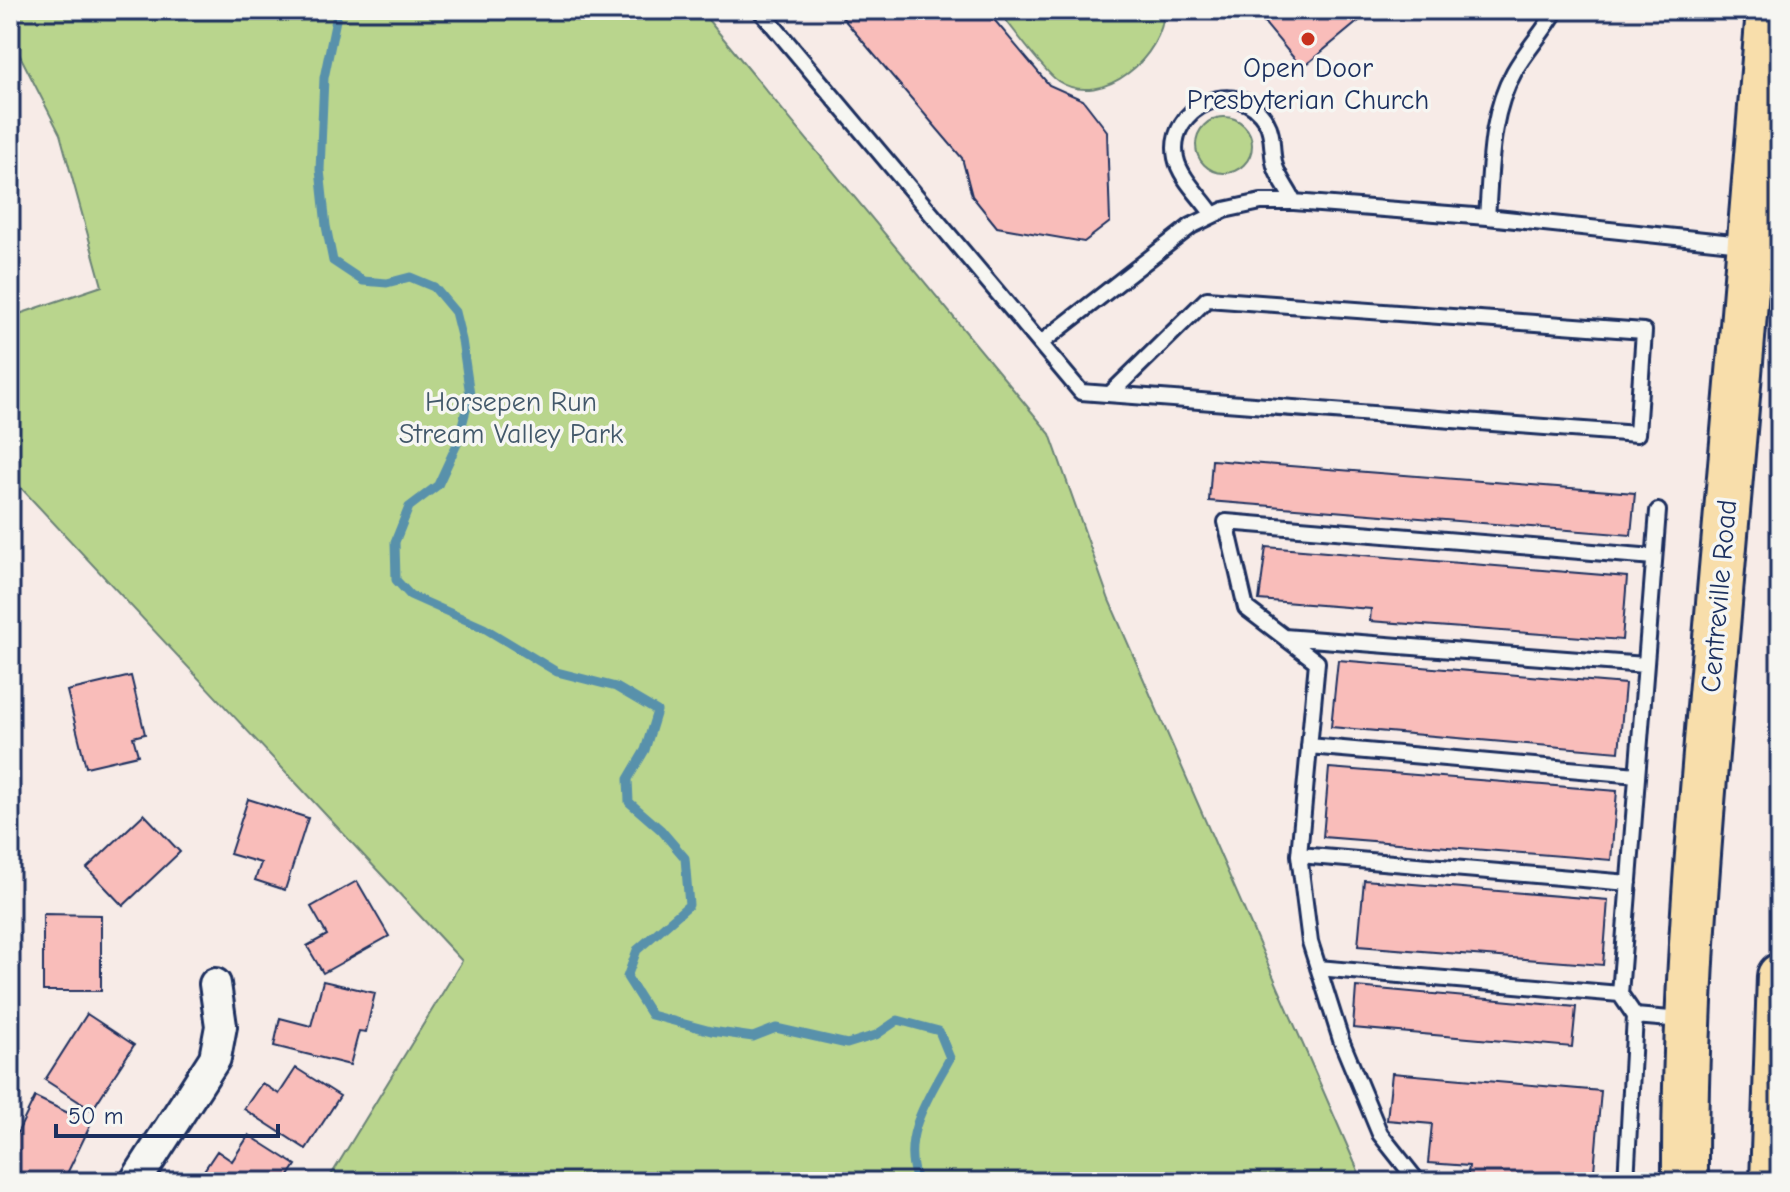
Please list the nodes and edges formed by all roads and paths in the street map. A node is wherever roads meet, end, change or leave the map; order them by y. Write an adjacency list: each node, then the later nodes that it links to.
1 (760, 10): 8 (lane)
2 (1556, 10): 6 (lane)
3 (1769, 10): 7 (main road, Centreville Road)
4 (1294, 202): 5 (lane); 5 (lane); 6 (lane)
5 (1213, 215): 8 (lane)
6 (1487, 217): 7 (lane)
7 (1766, 246): 23 (main road, Centreville Road)
8 (1041, 343): 9 (lane)
9 (1110, 394): 9 (lane)
10 (1658, 511): 11 (lane)
11 (1654, 557): 12 (lane); 13 (lane)
12 (1284, 637): 13 (lane); 14 (lane)
13 (1645, 665): 15 (lane)
14 (1309, 746): 15 (lane); 16 (lane)
15 (1637, 775): 17 (lane)
16 (1299, 855): 17 (lane); 18 (lane)
17 (1629, 883): 21 (lane)
18 (1318, 968): 21 (lane); 25 (lane)
19 (1780, 976): 28 (main road)
20 (215, 984): 24 (street)
21 (1620, 994): 22 (lane)
22 (1635, 1016): 23 (lane); 26 (lane)
23 (1687, 1021): 27 (main road, Centreville Road)
24 (135, 1182)
25 (1418, 1182)
26 (1626, 1182)
27 (1685, 1182)
28 (1773, 1182)

